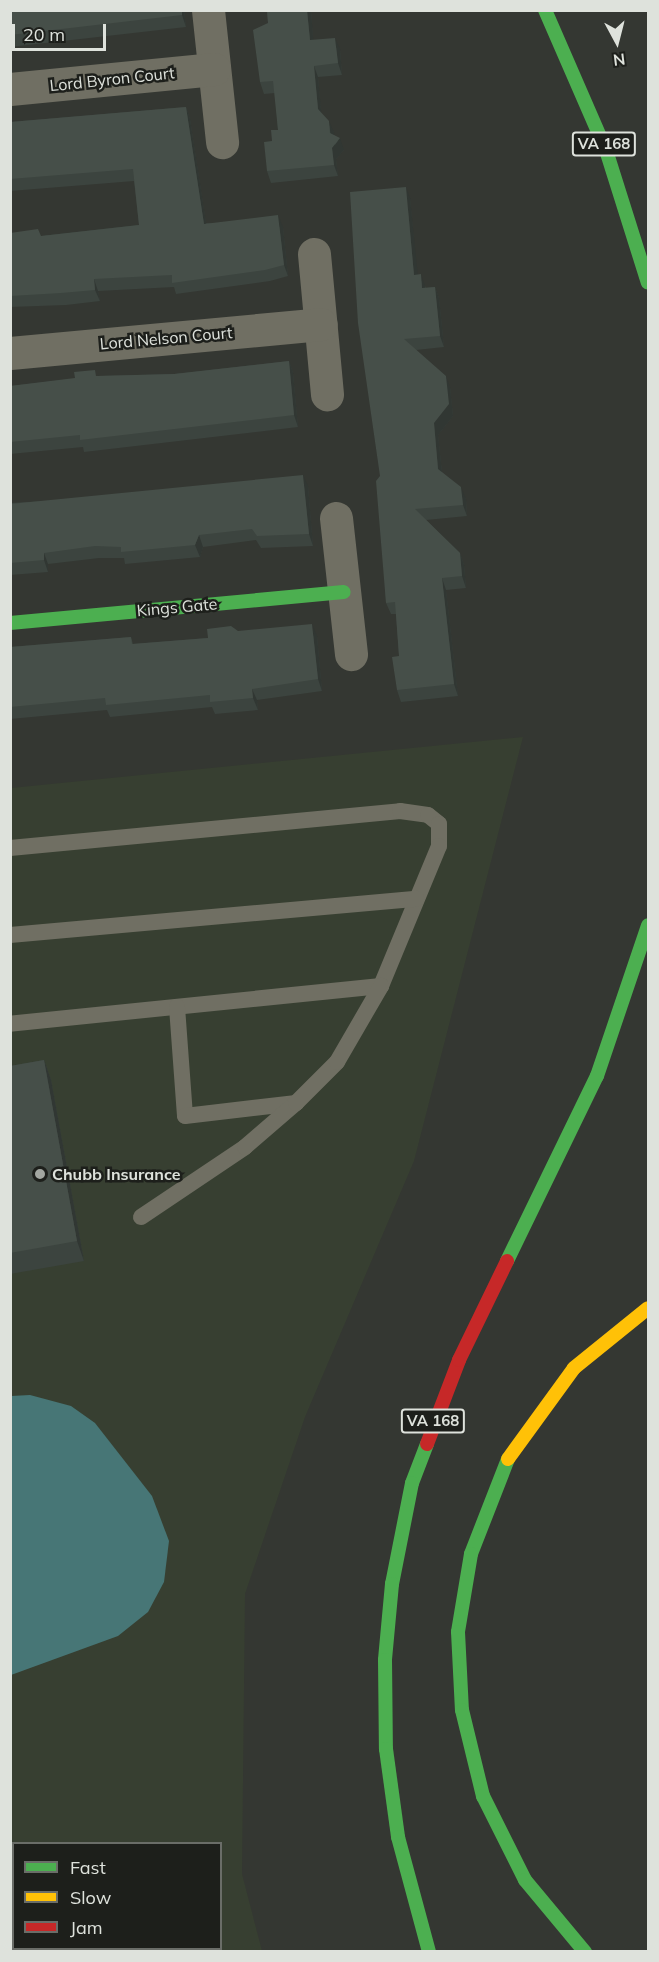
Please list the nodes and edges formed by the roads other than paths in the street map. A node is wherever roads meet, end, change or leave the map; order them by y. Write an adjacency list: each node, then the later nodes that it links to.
1 (208, 10): 3 (street)
2 (545, 10): 7 (main road, VA 168)
3 (214, 69): 4 (street, Lord Byron Court); 5 (street)
4 (10, 89)
5 (222, 142)
6 (314, 254): 8 (street)
7 (648, 283)
8 (321, 324): 9 (street, Lord Nelson Court); 10 (street)
9 (10, 353)
10 (327, 394)
11 (336, 518): 12 (street)
12 (344, 591): 13 (main road, Kings Gate); 14 (street)
13 (10, 623)
14 (351, 654)
15 (10, 848): 16 (lane)
16 (416, 899): 18 (lane); 19 (lane)
17 (648, 925): 25 (main road, VA 168)
18 (10, 934)
19 (381, 986): 20 (lane); 22 (lane)
20 (177, 1007): 21 (lane); 22 (lane)
21 (10, 1024)
22 (296, 1103): 23 (lane)
23 (141, 1217)
24 (648, 1308): 26 (main road)
25 (429, 1952)
26 (585, 1952)

